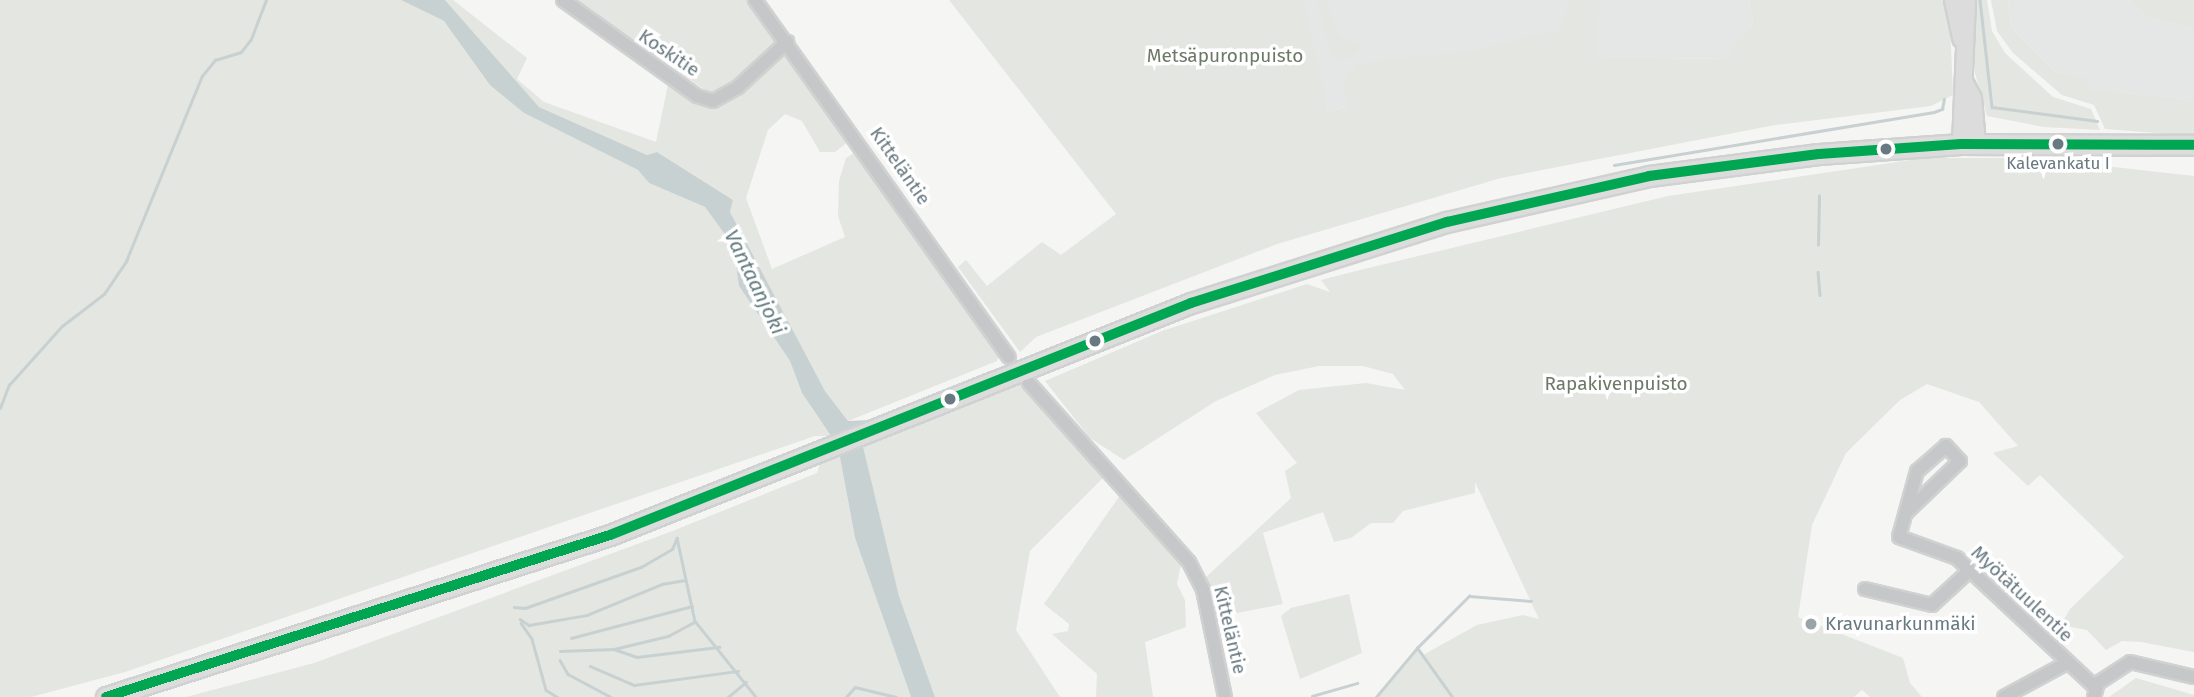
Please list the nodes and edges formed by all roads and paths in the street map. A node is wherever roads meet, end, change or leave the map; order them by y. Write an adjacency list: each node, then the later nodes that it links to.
1 (563, 0): 5 (street, Koskitie)
2 (755, 0): 5 (street, Kitteläntie)
3 (1953, 0): 6 (main road)
4 (1967, 0): 6 (main road)
5 (787, 42): 9 (street, Kitteläntie)
6 (1964, 55): 7 (main road)
7 (1969, 138): 8 (highway); 17 (highway)
8 (2194, 144)
9 (1009, 357)
10 (1029, 383): 18 (street, Kitteläntie)
11 (1906, 513): 11 (street, Myötätuulentie); 12 (street, Myötätuulentie)
12 (1970, 570): 13 (street); 14 (street, Myötätuulentie)
13 (1865, 589)
14 (2067, 663): 16 (street, Myötätuulentie); 19 (street)
15 (2194, 677): 16 (street)
16 (2094, 692)
17 (106, 697)
18 (1225, 697)
19 (2004, 697)

